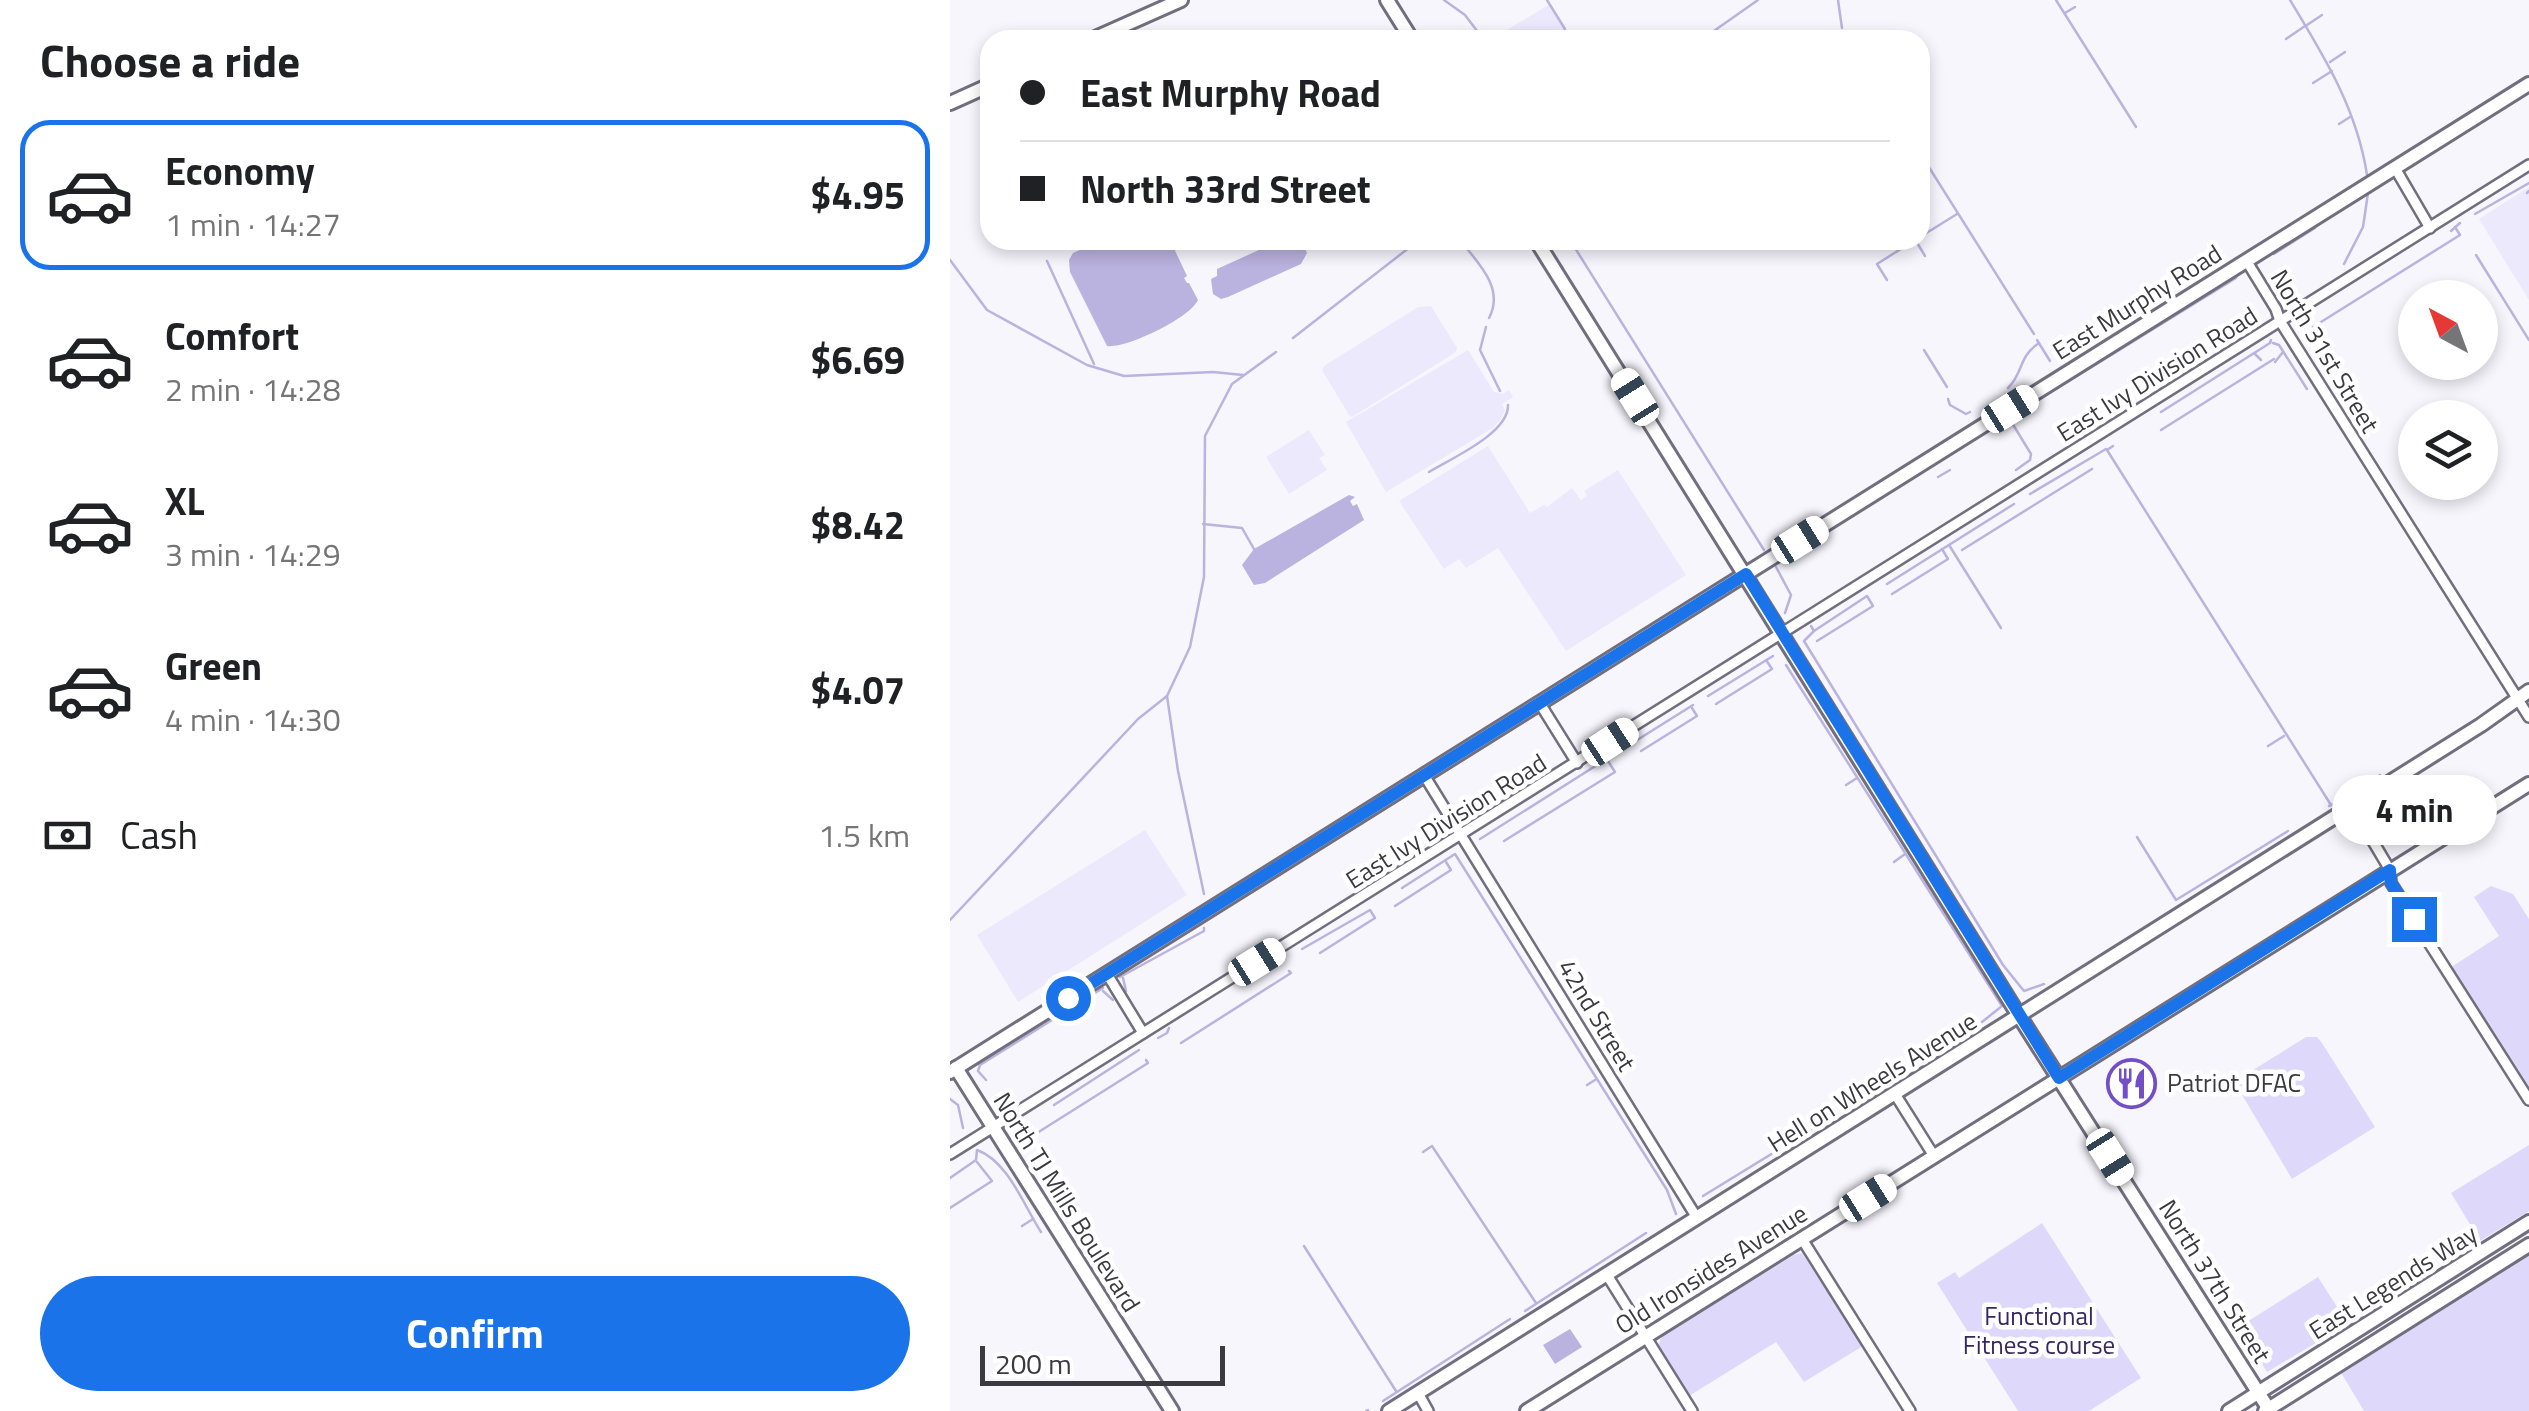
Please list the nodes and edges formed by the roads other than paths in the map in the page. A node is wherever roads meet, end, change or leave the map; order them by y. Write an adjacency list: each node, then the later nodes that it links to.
1 (1181, 0): 3 (street)
2 (1387, 0): 4 (street)
3 (1114, 30)
4 (1406, 30)
5 (2529, 84): 9 (street, East Murphy Road)
6 (980, 90): 7 (street)
7 (950, 103)
8 (2529, 166): 10 (street, East Ivy Division Road)
9 (2395, 168): 10 (street); 12 (street, East Murphy Road)
10 (2430, 228): 13 (street, East Ivy Division Road)
11 (1542, 250): 14 (street, North 37th Street)
12 (2246, 260): 13 (street, North 31st Street); 14 (street, East Murphy Road)
13 (2280, 321): 15 (street, East Ivy Division Road); 16 (street, North 31st Street)
14 (1746, 574): 15 (street, North 37th Street); 17 (street, East Murphy Road)
15 (1782, 633): 19 (street, East Ivy Division Road); 26 (street, North 37th Street)
16 (2524, 695): 18 (street, North 31st Street); 22 (street, Hell on Wheels Avenue)
17 (1539, 702): 19 (street); 20 (street, East Murphy Road)
18 (2529, 717)
19 (1577, 763): 23 (street, East Ivy Division Road)
20 (1424, 775): 23 (street, 42nd Street); 25 (street, East Murphy Road)
21 (2529, 784): 24 (street, Old Ironsides Avenue)
22 (2352, 806): 24 (street); 26 (street, Hell on Wheels Avenue)
23 (1461, 835): 27 (street, East Ivy Division Road); 35 (street, 42nd Street)
24 (2390, 870): 29 (street, Old Ironsides Avenue); 31 (street)
25 (1107, 974): 27 (street); 28 (street, East Murphy Road)
26 (2020, 1016): 29 (street, North 37th Street); 30 (street, Hell on Wheels Avenue)
27 (1143, 1033): 32 (street, East Ivy Division Road)
28 (953, 1070): 32 (street, North TJ Mills Boulevard)
29 (2059, 1078): 34 (street, Old Ironsides Avenue); 42 (street, North 37th Street)
30 (1895, 1094): 34 (street); 35 (street, Hell on Wheels Avenue)
31 (2529, 1100)
32 (993, 1127): 33 (street, East Ivy Division Road); 44 (street, North TJ Mills Boulevard)
33 (950, 1154)
34 (1934, 1156): 37 (street, Old Ironsides Avenue)
35 (1698, 1218): 39 (street, Hell on Wheels Avenue)
36 (2529, 1222): 42 (street, East Legends Way)
37 (1802, 1239): 40 (street, Old Ironsides Avenue); 49 (street)
38 (2529, 1245): 43 (street, East Legends Way)
39 (1607, 1275): 40 (street); 41 (street, Hell on Wheels Avenue)
40 (1646, 1337): 47 (street, Old Ironsides Avenue); 48 (street)
41 (1418, 1393): 45 (street, Hell on Wheels Avenue); 46 (street)
42 (2259, 1393): 43 (street, North 37th Street); 50 (street, East Legends Way)
43 (2268, 1410)
44 (1172, 1411)
45 (1389, 1411)
46 (1428, 1411)
47 (1526, 1411)
48 (1692, 1411)
49 (1910, 1411)
50 (2230, 1411)

